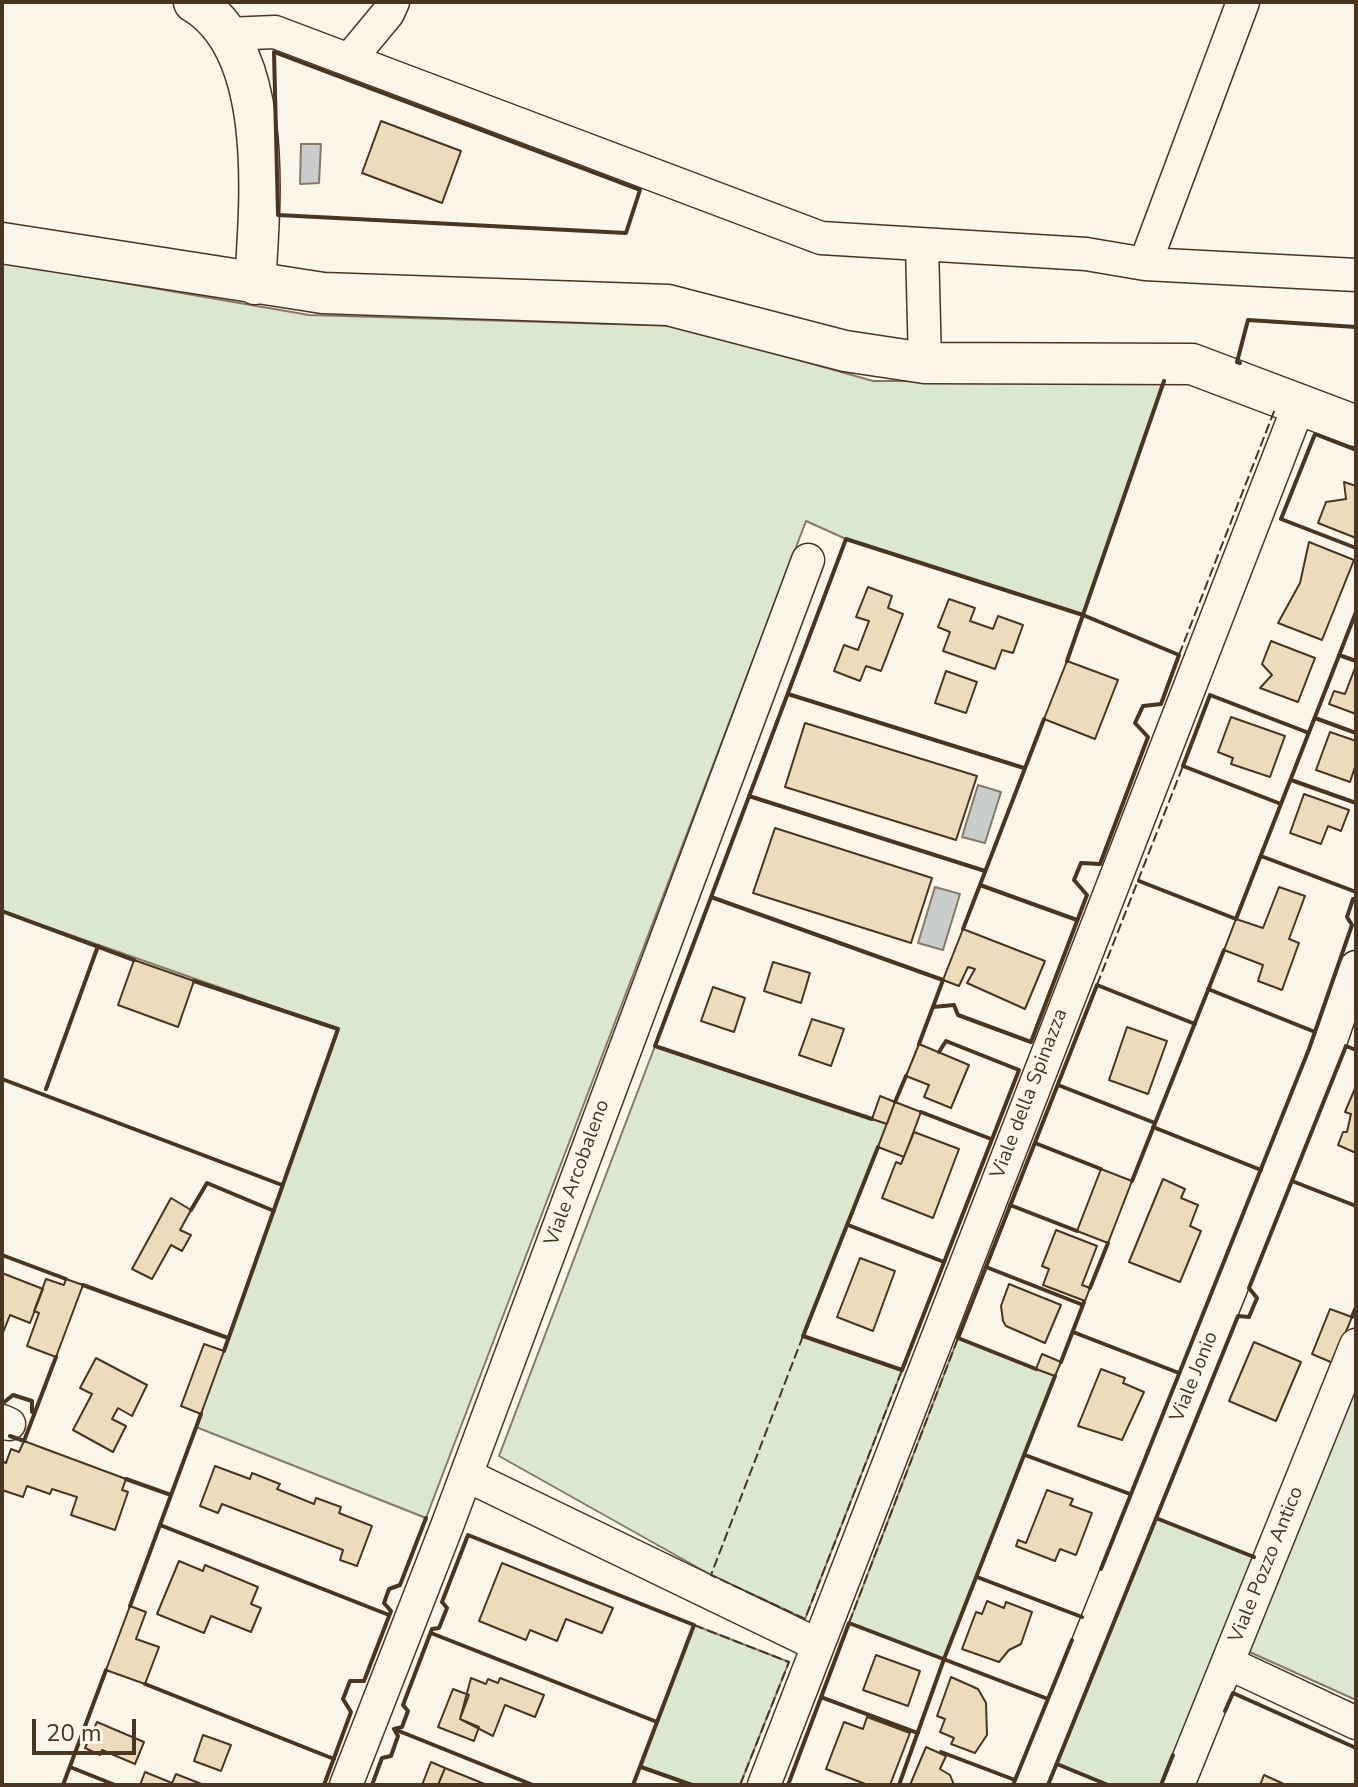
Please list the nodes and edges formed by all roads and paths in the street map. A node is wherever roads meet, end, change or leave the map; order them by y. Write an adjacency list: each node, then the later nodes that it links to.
1 (194, 2): 4 (street)
2 (393, 2): 5 (street)
3 (1243, 2): 8 (street)
4 (227, 34): 5 (street); 10 (street)
5 (349, 60): 7 (street)
6 (2, 243): 10 (street)
7 (922, 246): 8 (street); 11 (street)
8 (1145, 264): 9 (street)
9 (1356, 275)
10 (255, 284): 11 (street)
11 (925, 363): 12 (street)
12 (1299, 405): 13 (street); 18 (street, Viale della Spinazza)
13 (1356, 426)
14 (808, 560): 17 (street, Viale Arcobaleno)
15 (1356, 967): 23 (street, Viale Jonio)
16 (1356, 1345): 19 (street, Viale Pozzo Antico)
17 (466, 1475): 18 (street); 21 (street, Viale Arcobaleno)
18 (818, 1645): 22 (street, Viale della Spinazza)
19 (1228, 1663): 20 (street); 24 (street, Viale Pozzo Antico)
20 (1356, 1723)
21 (346, 1785)
22 (764, 1785)
23 (1031, 1785)
24 (1178, 1785)

